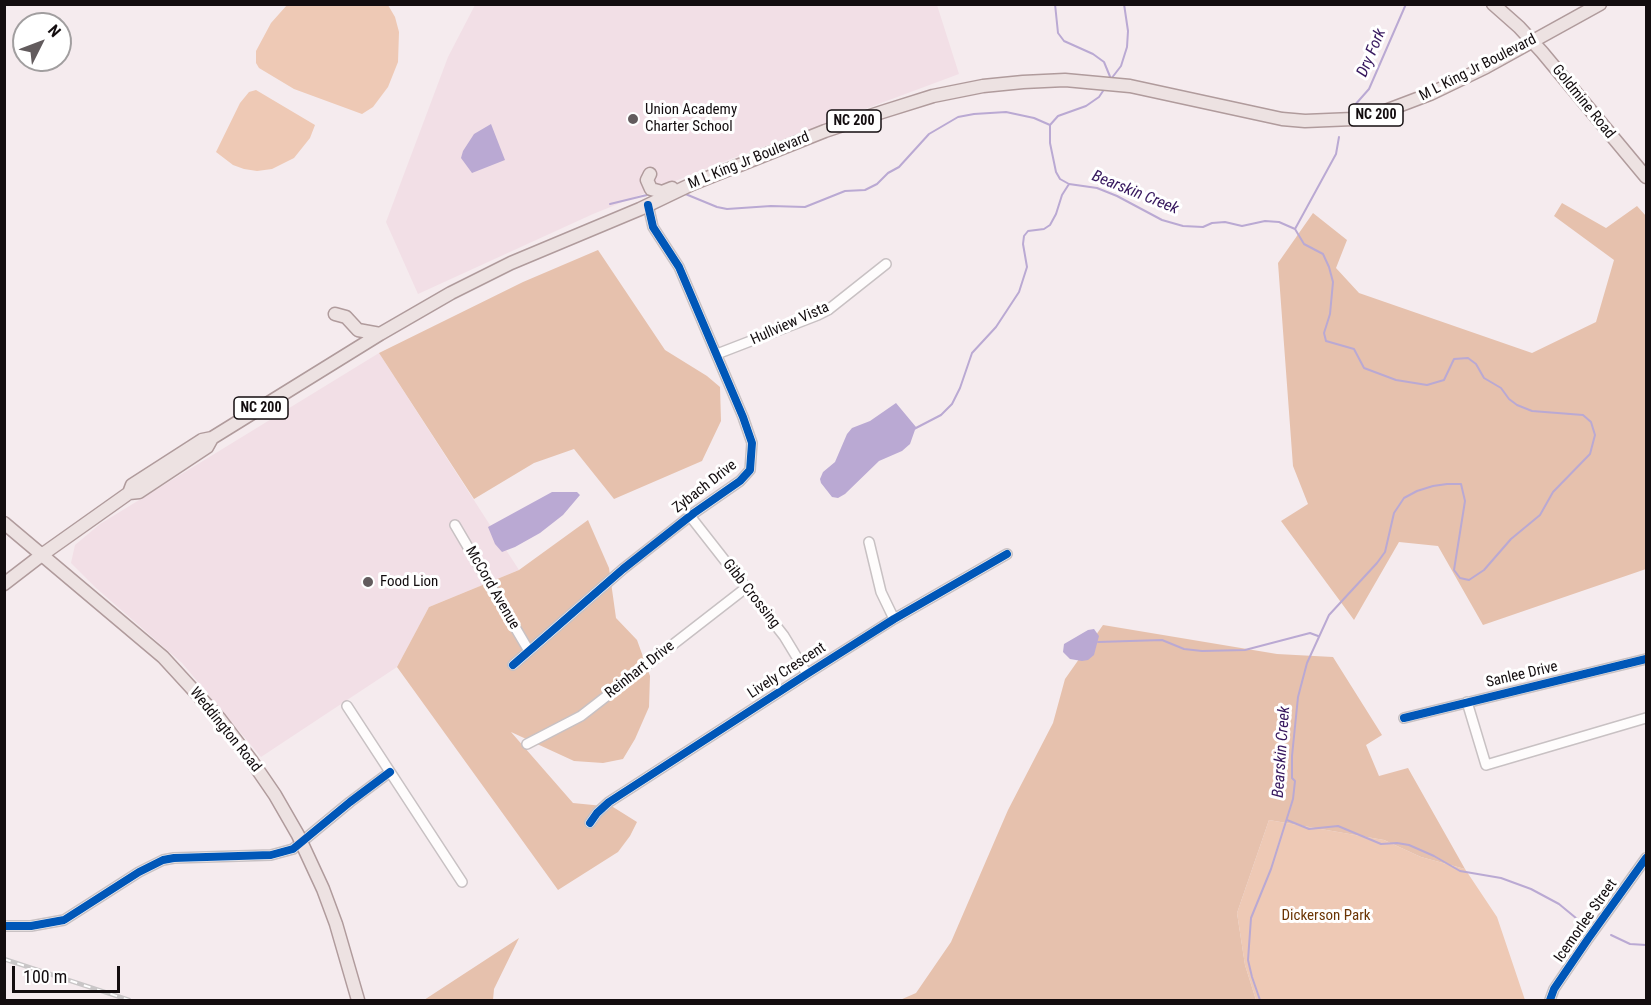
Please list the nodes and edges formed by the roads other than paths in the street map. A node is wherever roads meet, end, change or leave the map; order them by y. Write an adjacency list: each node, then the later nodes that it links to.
1 (1492, 4): 3 (main road, Goldmine Road)
2 (1599, 4): 3 (main road, M L King Jr Boulevard / NC 200)
3 (1531, 40): 4 (main road, M L King Jr Boulevard / NC 200); 6 (main road, Goldmine Road)
4 (825, 131): 5 (main road); 7 (main road, M L King Jr Boulevard / NC 200)
5 (650, 174)
6 (1647, 177)
7 (648, 205): 10 (main road, M L King Jr Boulevard / NC 200); 11 (street, Zybach Drive)
8 (886, 264): 11 (street, Hullview Vista)
9 (335, 314): 10 (main road)
10 (380, 334): 16 (main road, M L King Jr Boulevard / NC 200)
11 (717, 354): 12 (street, Zybach Drive)
12 (690, 516): 19 (street, Gibb Crossing); 21 (street, Zybach Drive)
13 (4, 523): 16 (main road, Weddington Road)
14 (456, 525): 21 (street, McCord Avenue)
15 (869, 542): 20 (street)
16 (43, 554): 18 (main road, M L King Jr Boulevard / NC 200); 32 (main road, Weddington Road)
17 (1007, 554): 20 (street, Lively Crescent)
18 (4, 584)
19 (747, 587): 24 (street, Gibb Crossing); 29 (street, Reinhart Drive)
20 (894, 619): 24 (street, Lively Crescent)
21 (529, 651): 23 (street, Zybach Drive)
22 (1647, 659): 25 (street, Sanlee Drive)
23 (513, 664)
24 (807, 674): 31 (street, Lively Crescent)
25 (1467, 702): 27 (street, Sanlee Drive); 28 (street)
26 (347, 706): 30 (street)
27 (1404, 718)
28 (1647, 718)
29 (527, 744)
30 (390, 772): 32 (street); 34 (street)
31 (590, 823)
32 (302, 841): 35 (street); 36 (main road, Weddington Road)
33 (1647, 858): 37 (street, Icemorlee Street)
34 (462, 882)
35 (6, 924)
36 (357, 1000)
37 (1550, 1000)

